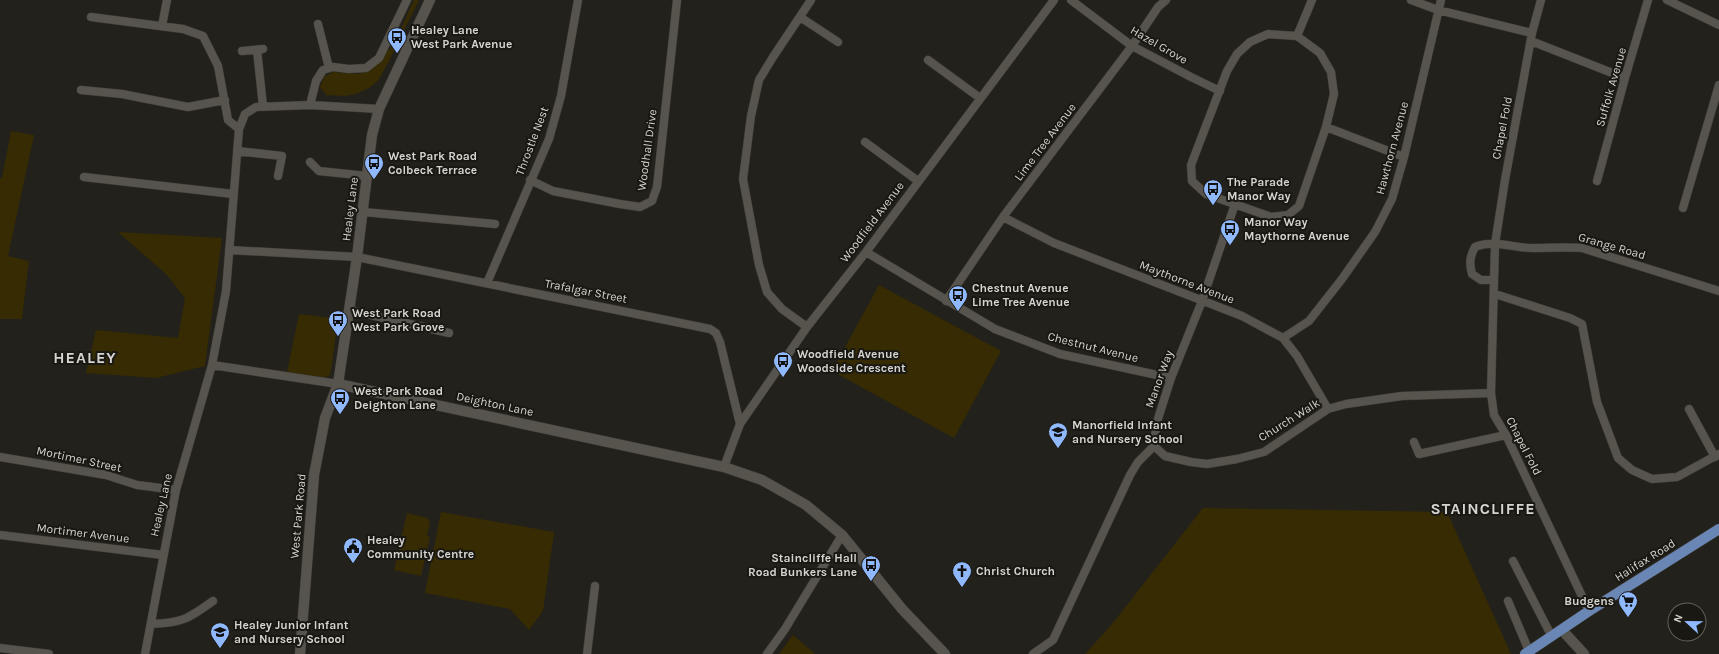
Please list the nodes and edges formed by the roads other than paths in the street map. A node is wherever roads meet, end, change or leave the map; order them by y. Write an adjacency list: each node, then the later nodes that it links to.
1 (167, 0): 21 (street)
2 (407, 0): 28 (street)
3 (430, 0): 37 (street, Healey Lane)
4 (578, 0): 47 (street, Throstle Nest)
5 (677, 0): 47 (street, Woodhall Drive)
6 (811, 0): 18 (street)
7 (1054, 0): 33 (street, Woodfield Avenue)
8 (1071, 0): 25 (street, Hazel Grove)
9 (1166, 0): 25 (street, Lime Tree Avenue)
10 (1312, 0): 22 (street)
11 (1411, 0): 16 (street)
12 (1441, 0): 16 (street, Hawthorn Avenue)
13 (1541, 0): 23 (street, Chapel Fold)
14 (1648, 0): 29 (street, Suffolk Avenue)
15 (1667, 0): 20 (street)
16 (1438, 10): 23 (street); 42 (street, Hawthorn Avenue)
17 (91, 17): 21 (street)
18 (800, 17): 24 (street); 67 (street)
19 (318, 24): 28 (street)
20 (1719, 25)
21 (162, 26): 34 (street)
22 (1297, 36): 32 (street); 38 (street)
23 (1531, 37): 29 (street); 56 (street, Chapel Fold)
24 (838, 42)
25 (1132, 46): 32 (street, Hazel Grove); 54 (street, Lime Tree Avenue)
26 (242, 51): 36 (street)
27 (928, 60): 33 (street)
28 (329, 68): 35 (street)
29 (1625, 78): 49 (street, Suffolk Avenue)
30 (1719, 85): 52 (street)
31 (81, 90): 34 (street)
32 (1220, 91): 51 (street)
33 (980, 98): 48 (street, Woodfield Avenue)
34 (225, 100): 39 (street)
35 (310, 104): 36 (street); 37 (street)
36 (263, 106): 39 (street)
37 (379, 109): 45 (street, Healey Lane)
38 (1326, 127): 42 (street); 51 (street)
39 (239, 129): 41 (street, Healey Lane)
40 (865, 142): 48 (street)
41 (237, 151): 44 (street); 50 (street, Healey Lane)
42 (1404, 157): 69 (street, Hawthorn Avenue)
43 (310, 162): 45 (street)
44 (278, 176)
45 (367, 176): 53 (street, Healey Lane)
46 (84, 177): 50 (street)
47 (530, 180): 61 (street, Throstle Nest)
48 (918, 181): 58 (street, Woodfield Avenue)
49 (1597, 181)
50 (233, 194): 57 (street, Healey Lane)
51 (1235, 204): 65 (street, Manor Way)
52 (1683, 208)
53 (363, 212): 55 (street); 59 (street, Healey Lane)
54 (1003, 217): 64 (street, Lime Tree Avenue); 65 (street, Maythorne Avenue)
55 (495, 224)
56 (1496, 244): 60 (street, Chapel Fold); 60 (street); 62 (street, Grange Road)
57 (229, 250): 59 (street, Trafalgar Street); 70 (street, Healey Lane)
58 (866, 252): 64 (street, Chestnut Avenue); 67 (street, Woodfield Avenue)
59 (357, 257): 61 (street, Trafalgar Street); 66 (street, Healey Lane)
60 (1494, 280): 63 (street, Chapel Fold)
61 (487, 283): 76 (street, Trafalgar Street)
62 (1719, 291)
63 (1495, 294): 73 (street, Chapel Fold); 80 (street)
64 (946, 301): 71 (street, Chestnut Avenue)
65 (1202, 301): 69 (street, Maythorne Avenue); 71 (street, Manor Way)
66 (349, 310): 68 (street); 72 (street, Healey Lane)
67 (807, 327): 76 (street, Woodfield Avenue)
68 (449, 333)
69 (1282, 338): 74 (street, Maythorne Avenue)
70 (212, 364): 72 (street, Deighton Lane); 83 (street, Healey Lane)
71 (1171, 378): 79 (street, Manor Way)
72 (338, 384): 82 (street, Deighton Lane); 100 (street, West Park Road)
73 (1491, 393): 74 (street, Church Walk); 77 (street, Chapel Fold)
74 (1328, 409): 79 (street, Church Walk)
75 (1689, 409): 80 (street)
76 (740, 424): 82 (street, Woodfield Avenue)
77 (1506, 435): 78 (street); 92 (street, Chapel Fold)
78 (1414, 442)
79 (1154, 446): 104 (street)
80 (1717, 456)
81 (0, 457): 83 (street, Mortimer Street)
82 (724, 467): 86 (street, Deighton Lane)
83 (176, 490): 87 (street, Healey Lane)
84 (1719, 529): 92 (main road, Halifax Road)
85 (0, 535): 87 (street, Mortimer Avenue)
86 (842, 535): 102 (street); 103 (street, Deighton Lane)
87 (163, 555): 93 (street, Healey Lane)
88 (1513, 561): 95 (street)
89 (595, 586): 101 (street)
90 (1508, 601): 97 (street)
91 (213, 602): 93 (street)
92 (1589, 611): 94 (main road, Halifax Road)
93 (151, 624): 99 (street, Healey Lane)
94 (1562, 630): 95 (main road, Halifax Road); 105 (street)
95 (1552, 636): 97 (main road, Halifax Road)
96 (0, 648): 98 (street)
97 (1527, 653)
98 (49, 654)
99 (145, 654)
100 (300, 654)
101 (587, 654)
102 (767, 654)
103 (945, 654)
104 (1033, 654)
105 (1584, 654)

